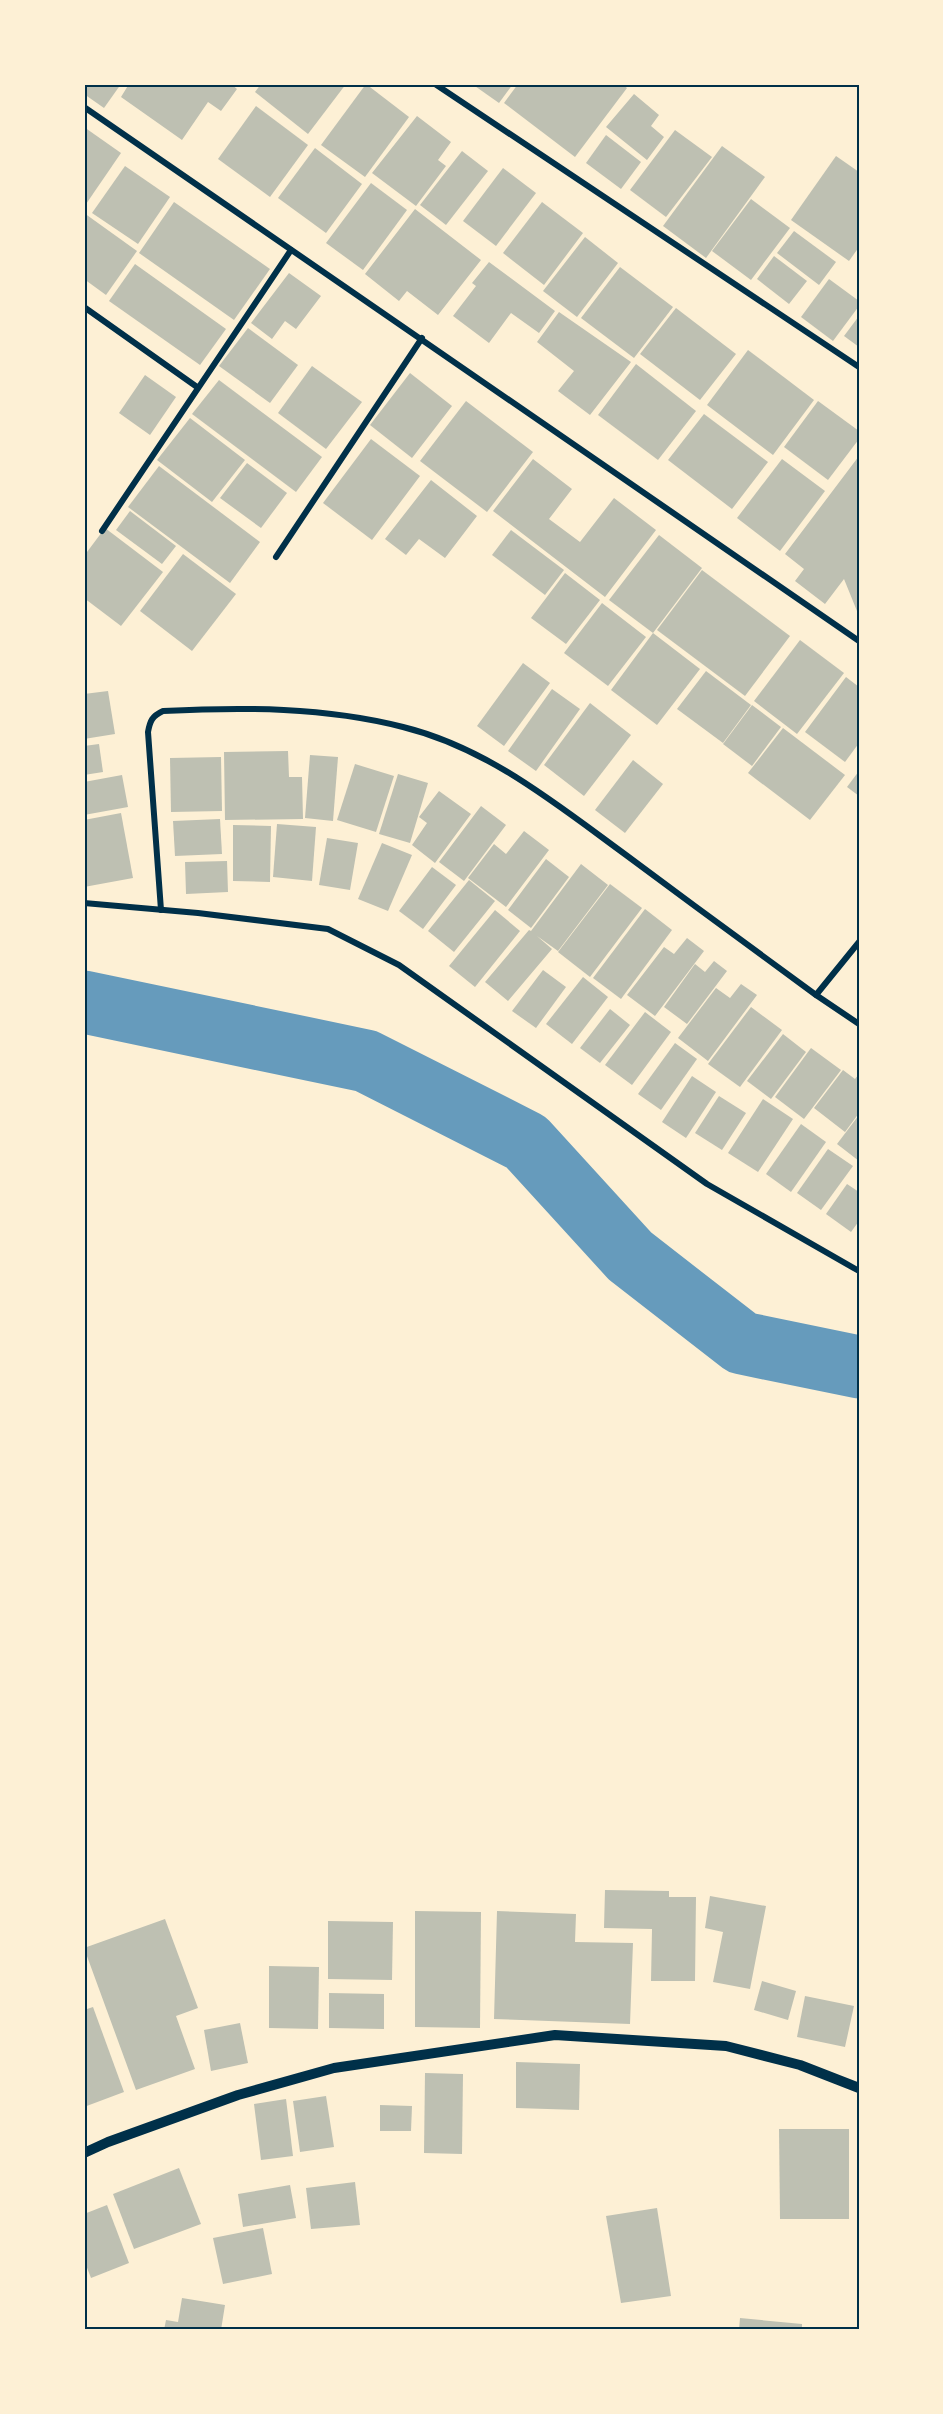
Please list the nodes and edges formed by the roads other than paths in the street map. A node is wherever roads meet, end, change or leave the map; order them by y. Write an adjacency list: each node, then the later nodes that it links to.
1 (435, 84): 6 (street)
2 (84, 107): 3 (street)
3 (291, 250): 5 (street); 7 (street)
4 (84, 307): 7 (street)
5 (422, 338): 9 (street); 10 (street)
6 (859, 367)
7 (197, 387): 8 (street)
8 (102, 531)
9 (276, 557)
10 (859, 640)
11 (84, 903): 12 (street)
12 (161, 910): 14 (street); 16 (street)
13 (859, 942): 14 (street)
14 (816, 995): 15 (street)
15 (859, 1024)
16 (859, 1271)
17 (859, 2088): 18 (street)
18 (84, 2153)

